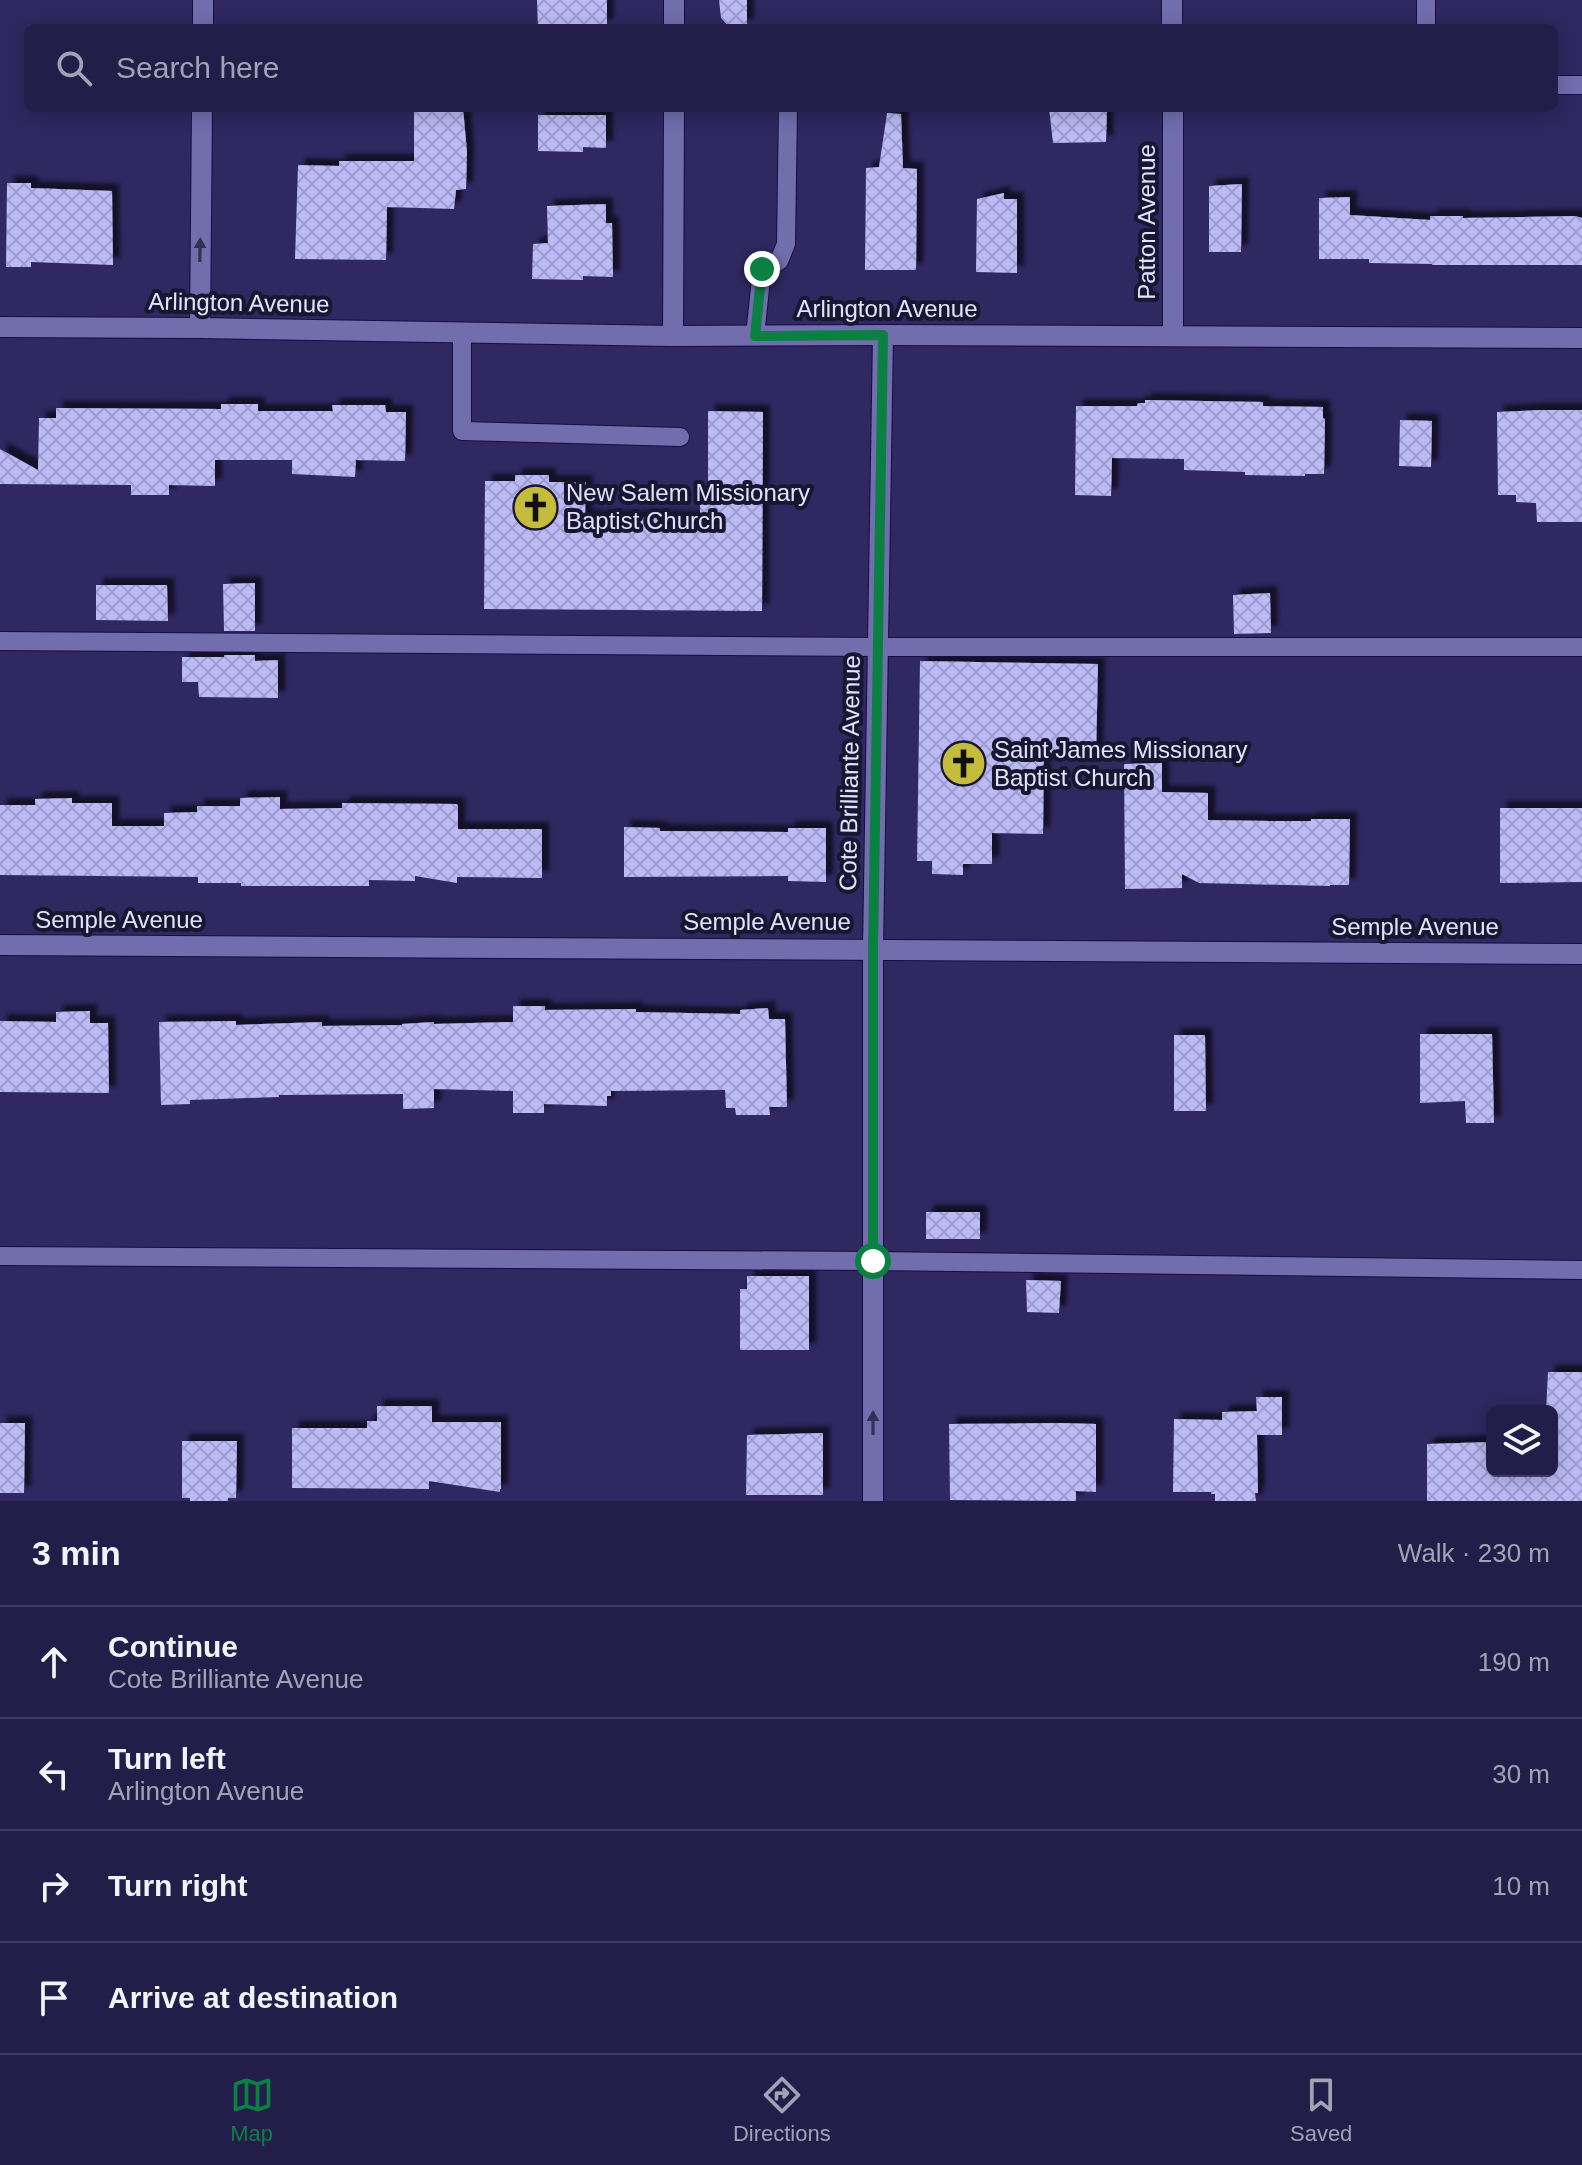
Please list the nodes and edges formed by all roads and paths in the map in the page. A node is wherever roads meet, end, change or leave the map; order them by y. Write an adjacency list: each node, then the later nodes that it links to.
1 (203, 0): 5 (street)
2 (674, 0): 6 (street)
3 (1172, 0): 7 (street)
4 (1426, 0): 8 (lane)
5 (203, 24)
6 (674, 24)
7 (1172, 24)
8 (1426, 24)
9 (1558, 85): 10 (lane)
10 (1582, 85)
11 (202, 112): 16 (street, one-way to 11)
12 (674, 112): 19 (street)
13 (788, 112): 20 (lane)
14 (1173, 112): 21 (street, Patton Avenue)
15 (0, 327): 16 (street, Arlington Avenue)
16 (200, 328): 17 (street, Arlington Avenue)
17 (462, 332): 19 (street, Arlington Avenue); 23 (lane)
18 (883, 335): 20 (street, Arlington Avenue); 21 (street, Arlington Avenue); 25 (street, Cote Brilliante Avenue)
19 (673, 336): 20 (street, Arlington Avenue)
20 (755, 336)
21 (1173, 336): 22 (street, Arlington Avenue)
22 (1582, 338)
23 (680, 437)
24 (0, 641): 25 (lane)
25 (878, 647): 26 (lane); 28 (street, Cote Brilliante Avenue)
26 (1582, 647)
27 (0, 945): 28 (street, Semple Avenue)
28 (873, 949): 29 (street, Semple Avenue); 31 (street, Cote Brilliante Avenue)
29 (1582, 954)
30 (0, 1256): 31 (lane)
31 (873, 1261): 32 (lane); 33 (street, Cote Brilliante Avenue, one-way to 31)
32 (1582, 1270)
33 (873, 1501)

